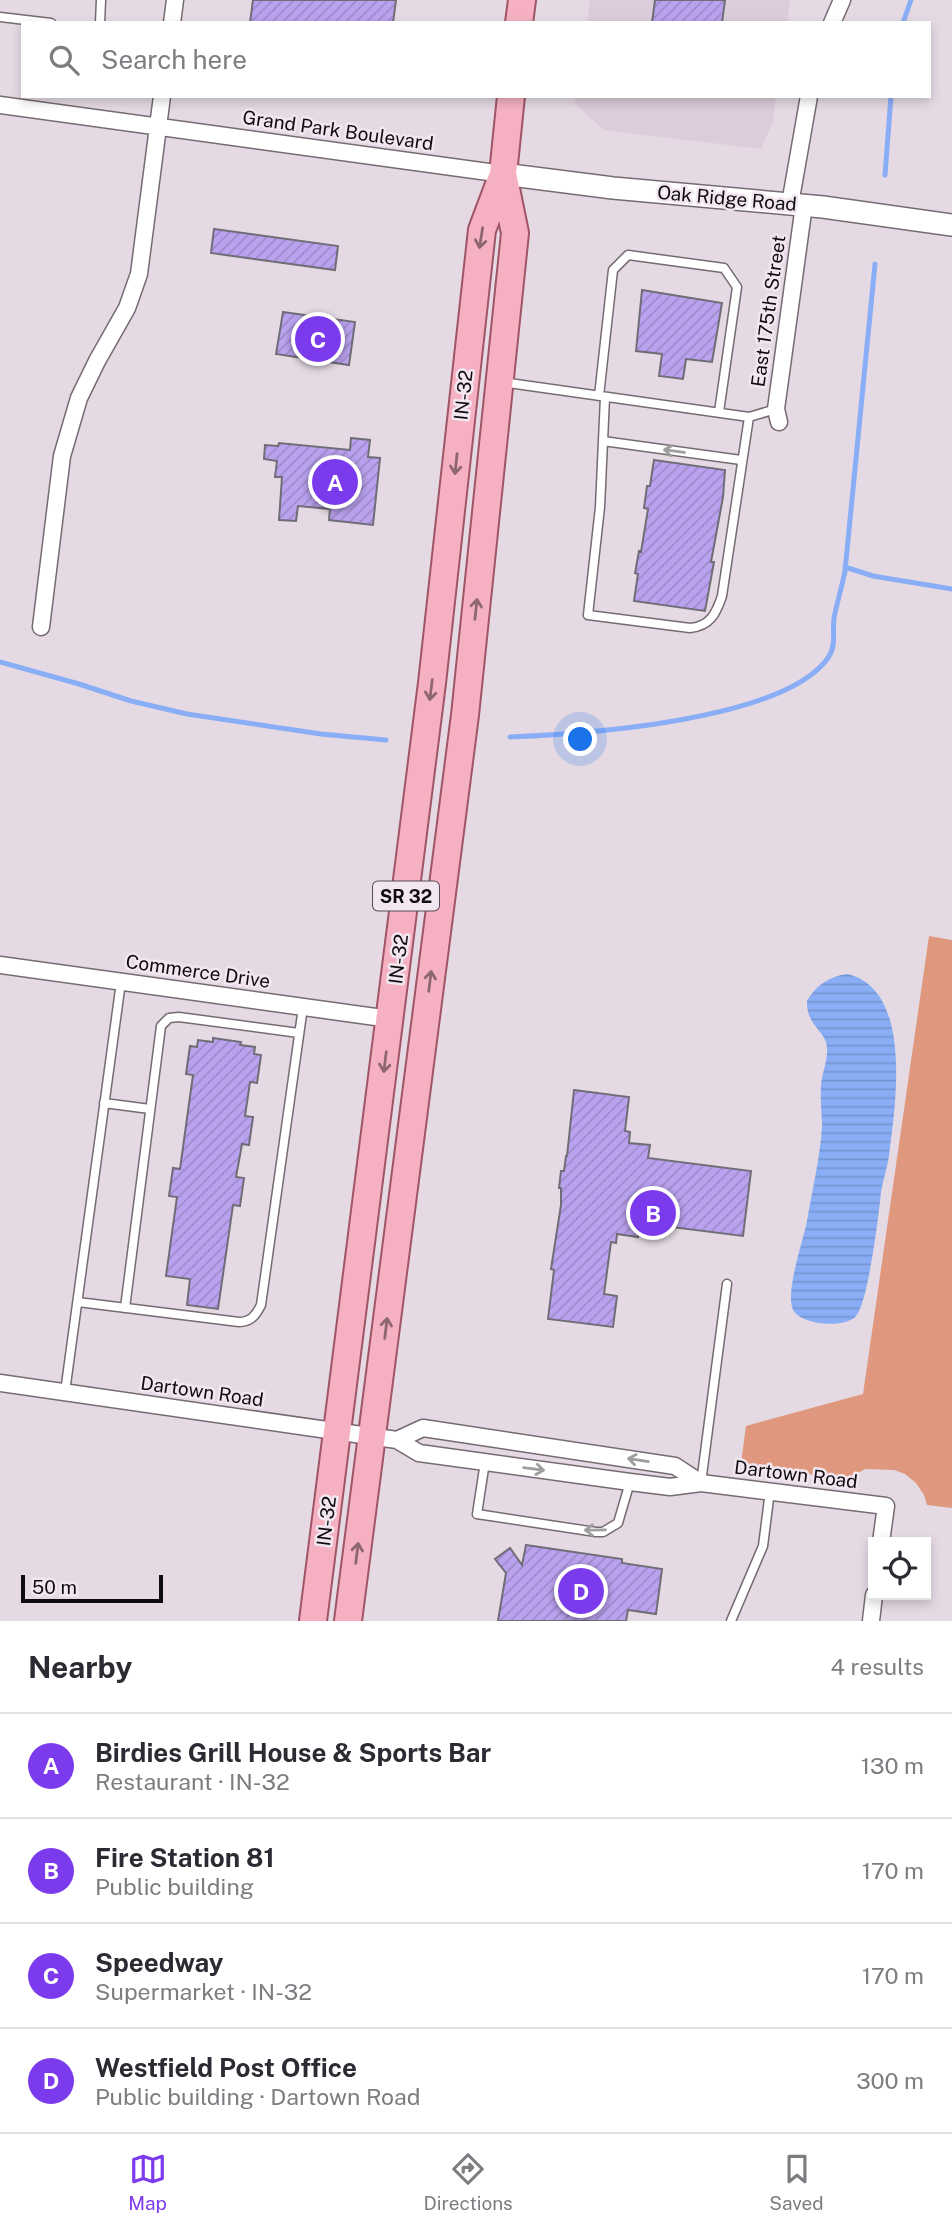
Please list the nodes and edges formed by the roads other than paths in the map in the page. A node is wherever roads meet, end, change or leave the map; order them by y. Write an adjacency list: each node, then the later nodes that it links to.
1 (101, 0): 7 (lane)
2 (175, 0): 8 (street)
3 (522, 0): 9 (main road)
4 (842, 0): 10 (street)
5 (0, 17): 6 (lane)
6 (34, 21)
7 (100, 21)
8 (172, 21)
9 (519, 21)
10 (833, 21)
11 (162, 98): 15 (street)
12 (511, 98): 16 (main road, IN-32 / SR 32)
13 (809, 98): 17 (street, East 175th Street)
14 (0, 105): 15 (street, Grand Park Boulevard)
15 (159, 125): 16 (street, Grand Park Boulevard); 26 (street)
16 (503, 174): 17 (street, Oak Ridge Road); 19 (main road, IN-32 / SR 32); 30 (main road, IN-32 / SR 32, one-way to 30)
17 (797, 204): 18 (street, Oak Ridge Road); 22 (street, East 175th Street)
18 (952, 225)
19 (499, 382): 20 (lane); 40 (main road, IN-32 / SR 32, one-way to 19)
20 (602, 396): 21 (lane); 21 (lane); 24 (lane)
21 (719, 412): 23 (lane)
22 (777, 415): 23 (lane)
23 (748, 417): 25 (lane)
24 (603, 441): 25 (lane, one-way to 24); 25 (lane)
25 (741, 460)
26 (41, 627)
27 (0, 965): 28 (street, Commerce Drive)
28 (121, 982): 29 (street, Commerce Drive); 32 (lane)
29 (303, 1007): 30 (street, Commerce Drive); 31 (lane)
30 (390, 1019): 39 (main road, IN-32 / SR 32, one-way to 39)
31 (299, 1032): 33 (lane); 36 (lane)
32 (104, 1103): 33 (lane); 35 (lane)
33 (150, 1109): 36 (lane)
34 (727, 1284): 43 (lane)
35 (78, 1302): 36 (lane); 38 (lane)
36 (125, 1308)
37 (0, 1383): 38 (street, Dartown Road)
38 (65, 1392): 39 (street, Dartown Road)
39 (337, 1431): 40 (street, Dartown Road); 47 (main road, IN-32 / SR 32)
40 (385, 1438): 41 (street, Dartown Road); 43 (street, Dartown Road, one-way to 40); 48 (main road, IN-32 / SR 32, one-way to 40)
41 (485, 1462): 42 (street, Dartown Road, one-way to 42); 42 (lane, one-way to 41)
42 (630, 1482): 43 (street, Dartown Road)
43 (701, 1483): 44 (street, Dartown Road)
44 (770, 1492): 45 (street, Dartown Road); 49 (lane)
45 (882, 1537)
46 (873, 1600): 50 (street)
47 (313, 1621)
48 (348, 1621)
49 (731, 1621)
50 (871, 1621)

